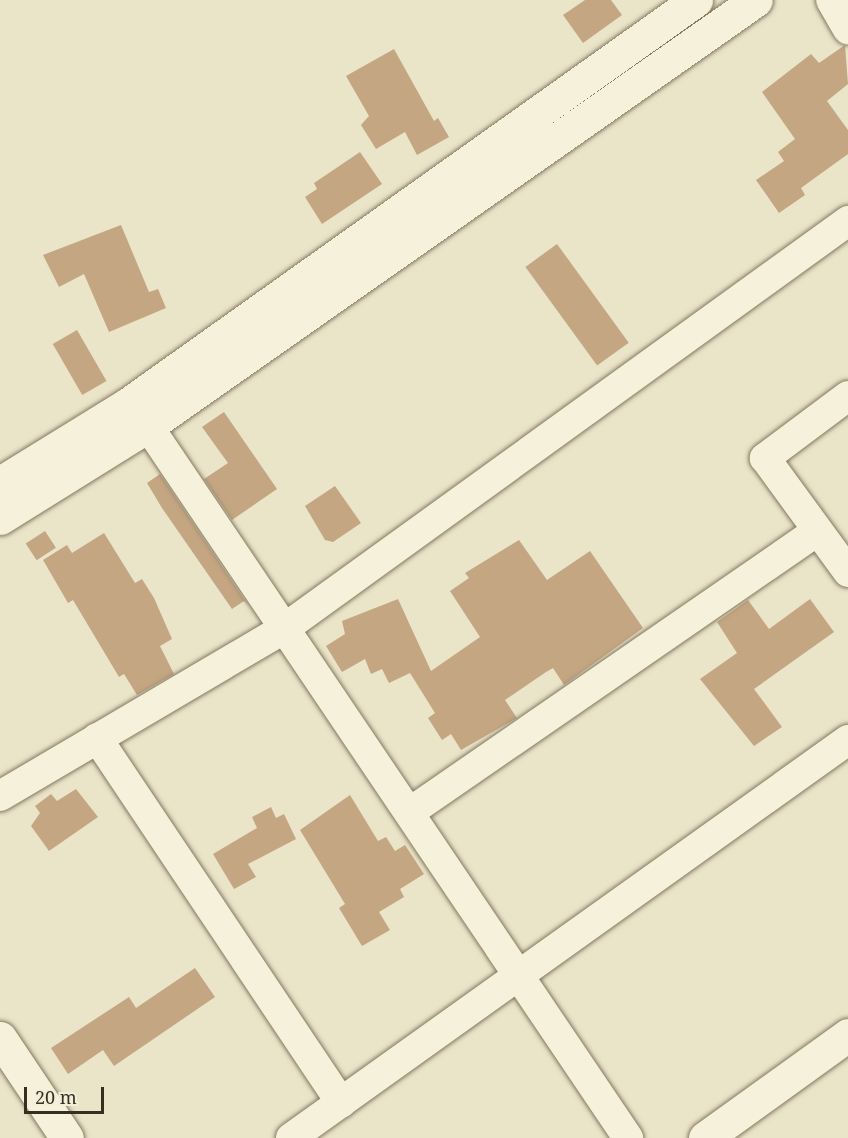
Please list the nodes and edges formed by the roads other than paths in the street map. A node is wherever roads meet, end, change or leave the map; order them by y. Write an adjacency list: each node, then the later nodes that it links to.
1 (696, 0): 8 (street)
2 (756, 0): 7 (street)
3 (831, 0): 4 (street)
4 (848, 29)
5 (848, 221): 12 (street)
6 (848, 396): 10 (street)
7 (148, 426): 9 (street); 12 (street)
8 (0, 483)
9 (0, 518)
10 (818, 531): 11 (street); 16 (street)
11 (848, 572)
12 (285, 628): 13 (street); 16 (street)
13 (97, 738): 15 (street); 20 (street)
14 (848, 740): 17 (street)
15 (0, 796)
16 (410, 812): 17 (street)
17 (522, 976): 20 (street); 23 (street)
18 (848, 1035): 24 (street)
19 (0, 1038): 21 (street)
20 (341, 1103): 22 (street)
21 (67, 1138)
22 (291, 1138)
23 (628, 1138)
24 (705, 1138)

